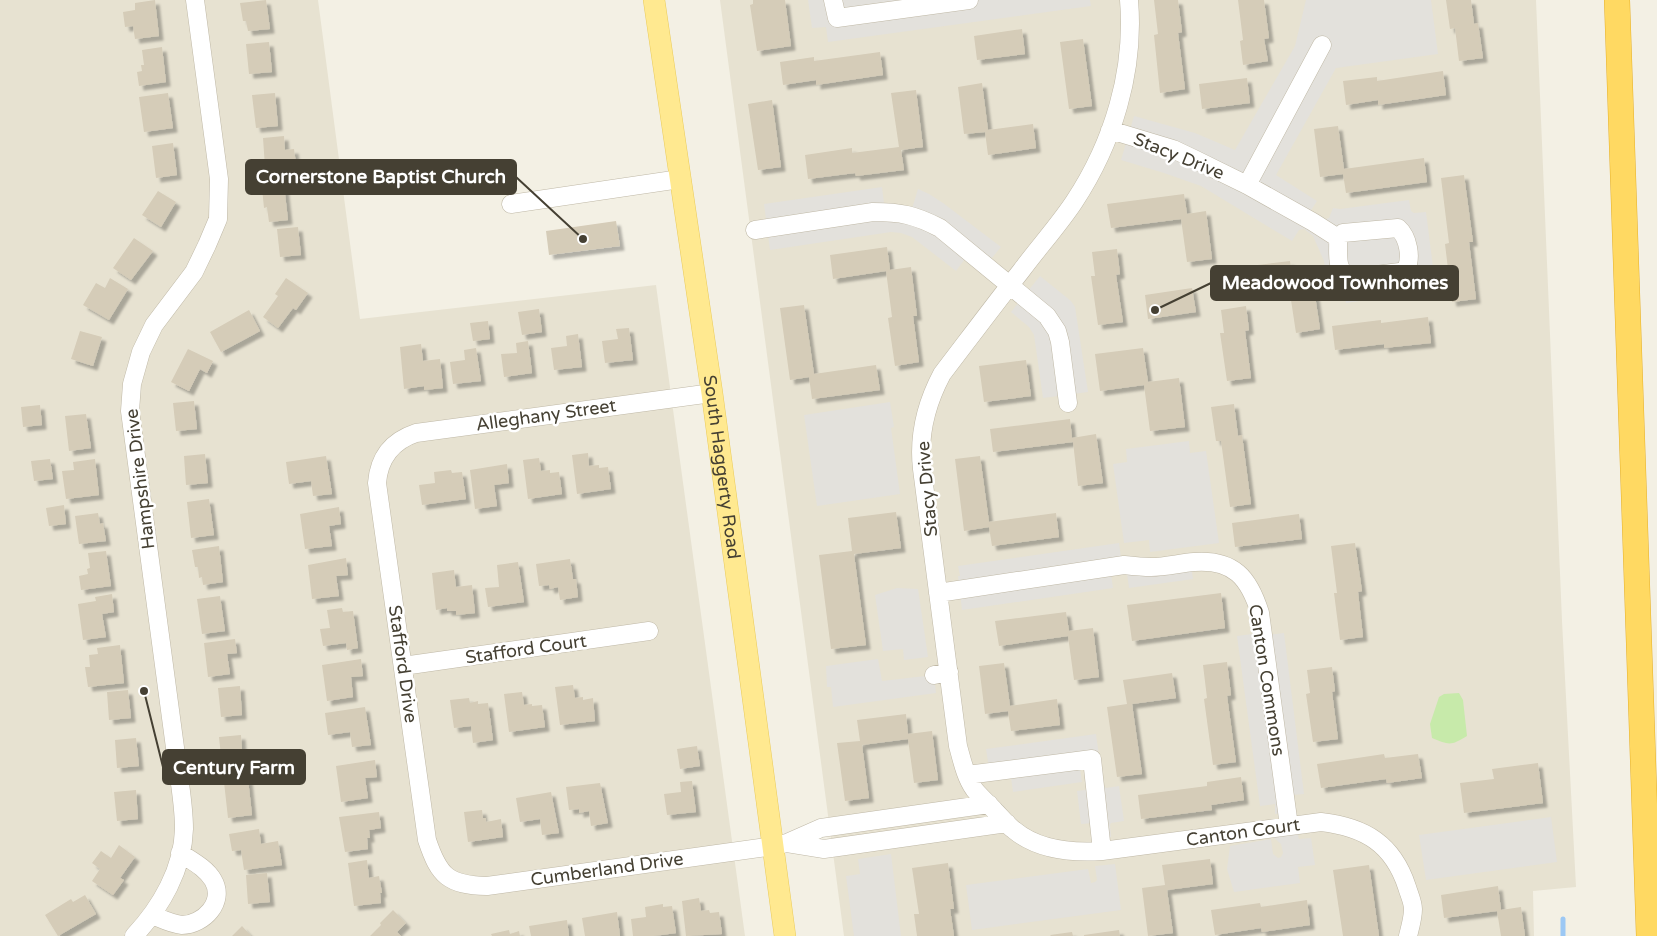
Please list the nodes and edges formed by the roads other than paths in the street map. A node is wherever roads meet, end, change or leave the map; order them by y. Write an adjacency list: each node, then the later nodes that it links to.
1 (195, 0): 30 (street, Hampshire Drive)
2 (654, 0): 10 (main road, South Haggerty Road)
3 (833, 0): 7 (street)
4 (968, 0): 7 (street)
5 (1129, 0): 9 (street, Stacy Drive)
6 (1618, 0): 36 (highway)
7 (912, 4)
8 (1322, 45): 11 (street)
9 (1110, 130): 11 (street, Stacy Drive); 15 (street, Stacy Drive)
10 (680, 179): 12 (street); 16 (main road, South Haggerty Road)
11 (1247, 185): 14 (street)
12 (511, 204)
13 (755, 230): 15 (street)
14 (1338, 238)
15 (1010, 285): 17 (street); 19 (street, Stacy Drive)
16 (712, 393): 18 (street, Alleghany Street); 28 (main road, South Haggerty Road)
17 (1068, 402)
18 (387, 452): 21 (street, Stafford Drive)
19 (938, 593): 22 (street, Stacy Drive); 26 (street, Canton Commons)
20 (649, 631): 21 (street, Stafford Court)
21 (403, 666): 31 (street, Stafford Drive)
22 (967, 775): 23 (street, Stacy Drive); 29 (street)
23 (989, 804): 24 (street); 25 (street, Canton Court)
24 (862, 822): 27 (street); 28 (street)
25 (1007, 823): 27 (street); 29 (street, Canton Court)
26 (1289, 826): 29 (street, Canton Court); 35 (street, Canton Court)
27 (864, 843): 28 (street)
28 (780, 844): 31 (street, Cumberland Drive); 34 (main road, South Haggerty Road)
29 (1102, 851)
30 (180, 853): 32 (street, Hampshire Drive); 32 (street)
31 (444, 873)
32 (152, 915): 33 (street, Hampshire Drive)
33 (134, 936)
34 (785, 936)
35 (1408, 936)
36 (1649, 936)

